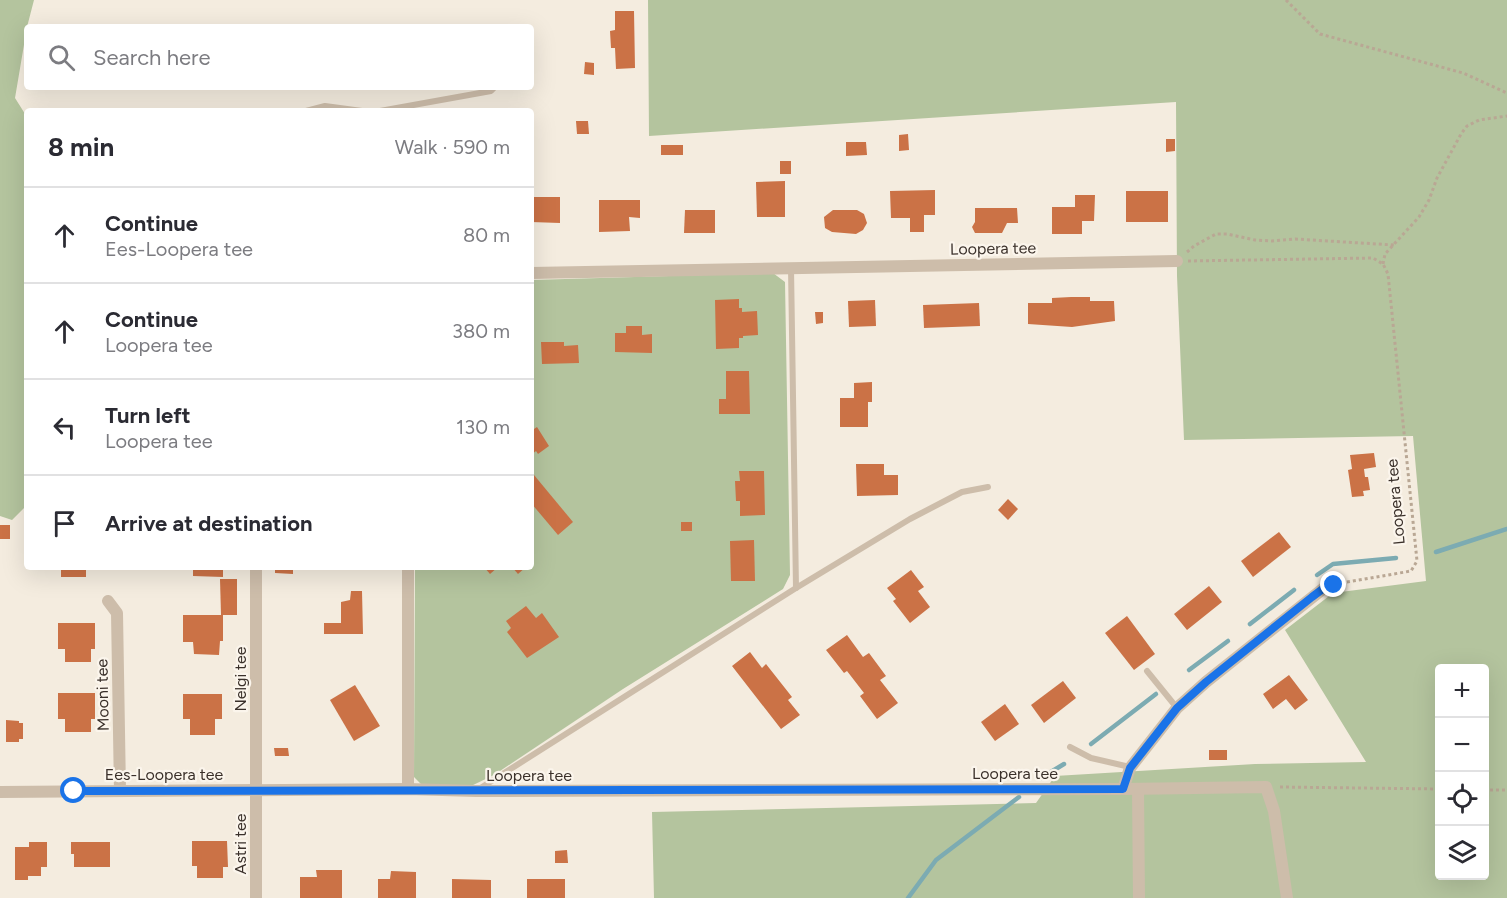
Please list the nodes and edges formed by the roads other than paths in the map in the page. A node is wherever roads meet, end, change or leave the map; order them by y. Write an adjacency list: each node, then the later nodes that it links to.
1 (492, 90): 4 (lane)
2 (317, 108): 3 (lane)
3 (340, 108)
4 (397, 108)
5 (1177, 261): 6 (street, Loopera tee)
6 (791, 267): 7 (street, Loopera tee); 11 (lane)
7 (534, 273)
8 (988, 487): 11 (lane)
9 (256, 570): 21 (street, Nelgi tee)
10 (408, 570): 18 (street)
11 (796, 588): 23 (lane)
12 (1324, 588): 15 (street)
13 (108, 602): 22 (street, Mooni tee)
14 (1147, 671): 15 (lane)
15 (1177, 708): 17 (street)
16 (1070, 747): 17 (lane)
17 (1130, 768): 19 (street)
18 (408, 789): 21 (street, Loopera tee); 23 (street, Loopera tee)
19 (1123, 789): 20 (street, Loopera tee); 23 (street, Loopera tee)
20 (1138, 789): 26 (street); 27 (street, Loopera tee)
21 (256, 790): 22 (street, Ees-Loopera tee); 25 (street, Astri tee)
22 (120, 791): 24 (street, Ees-Loopera tee)
23 (476, 791)
24 (0, 792)
25 (256, 898)
26 (1139, 898)
27 (1287, 898)

